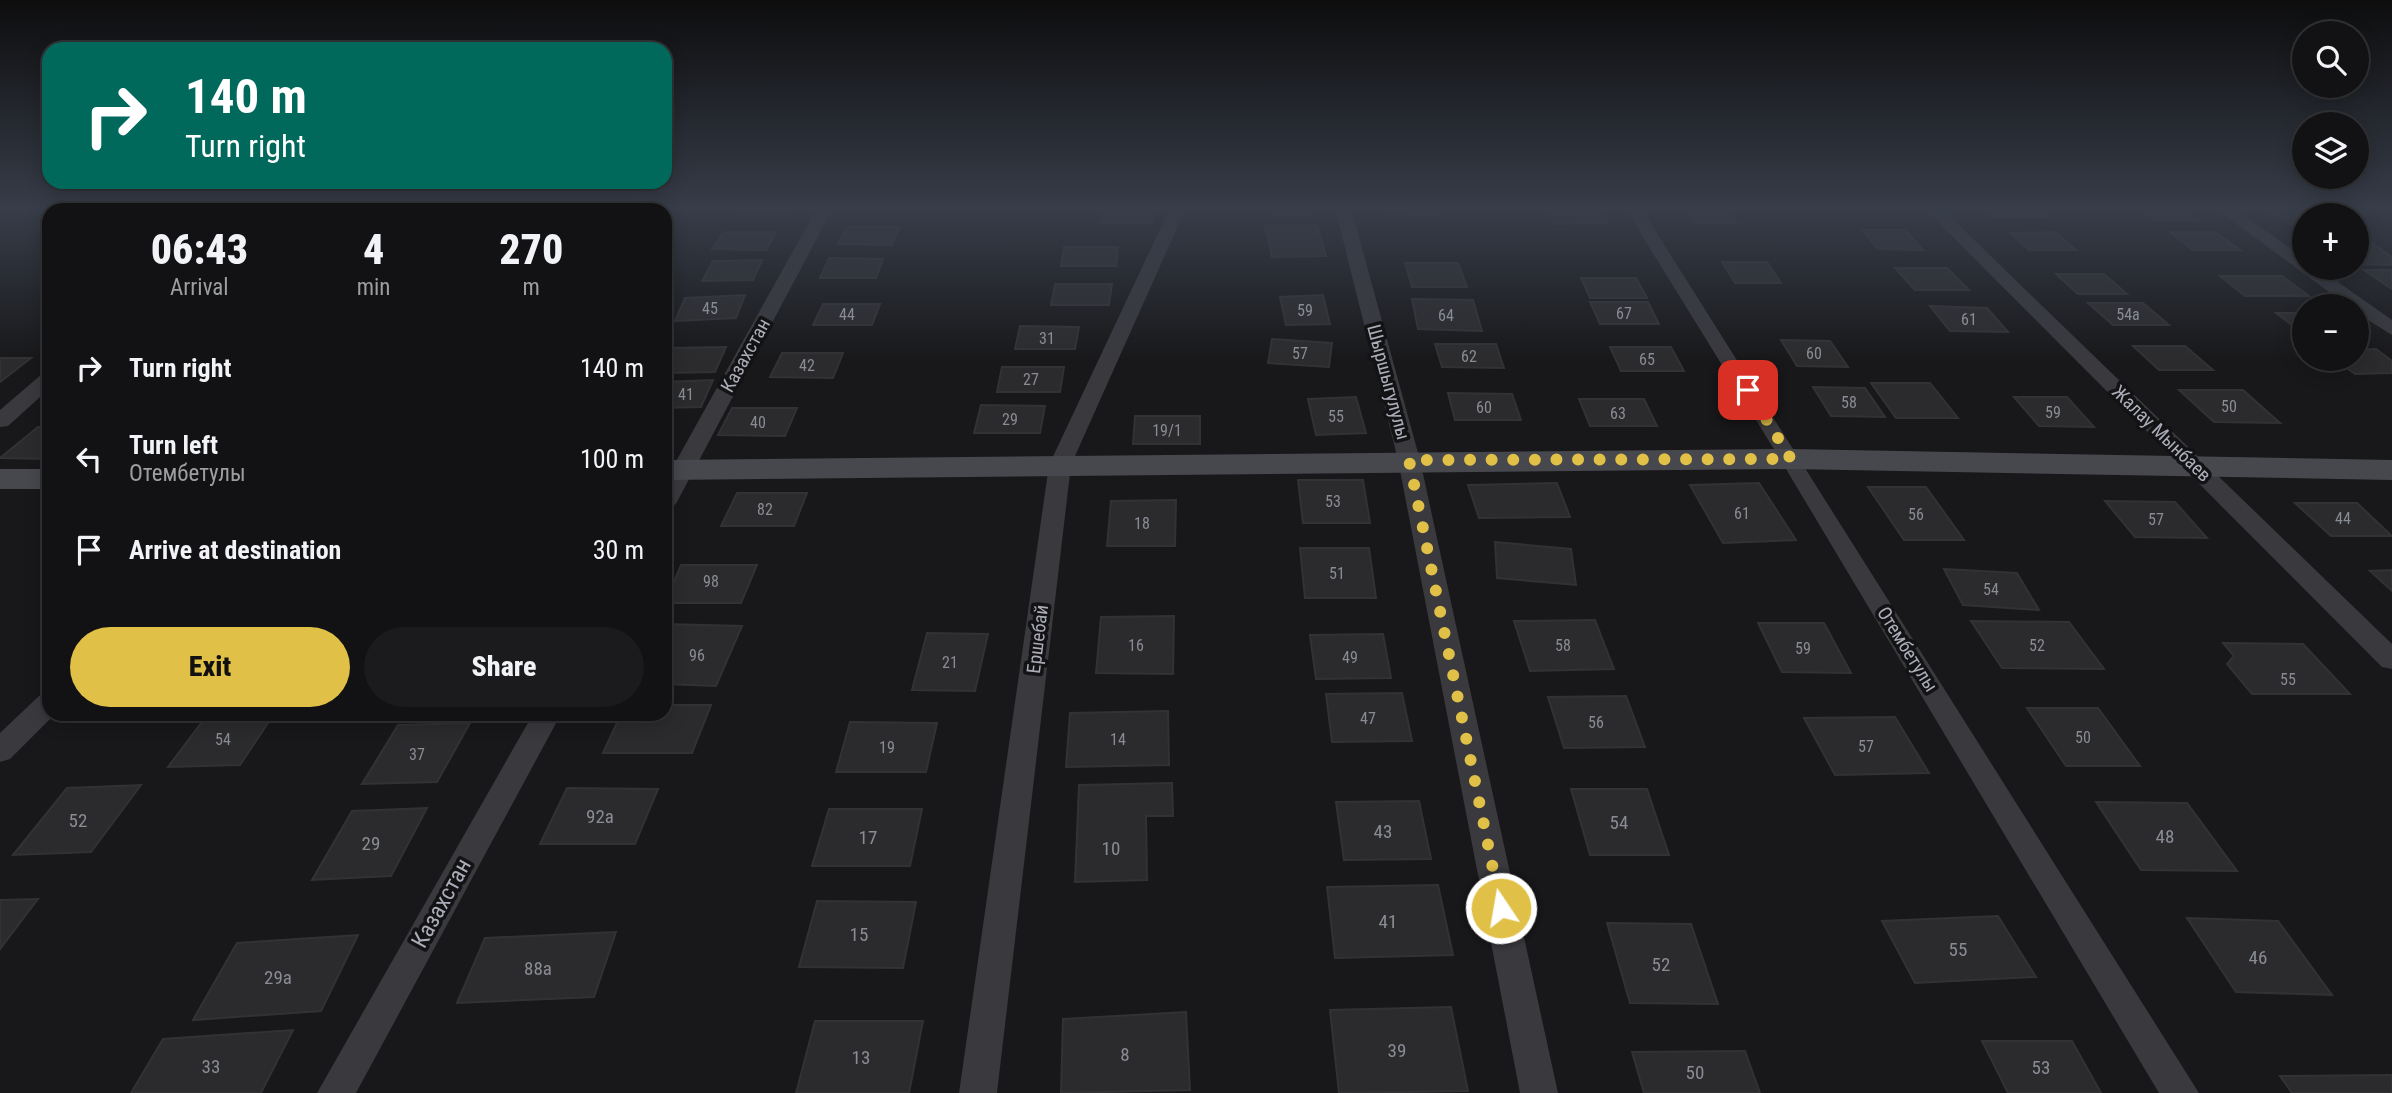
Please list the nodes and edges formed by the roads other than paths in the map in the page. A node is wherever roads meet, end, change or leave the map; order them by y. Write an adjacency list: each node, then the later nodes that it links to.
1 (796, 259): 14 (street, Казахстан)
2 (1155, 259): 13 (street, Ершебай)
3 (1356, 259): 11 (street, Шыршыгулулы)
4 (1665, 259): 10 (street, Отембетулы)
5 (1984, 259): 12 (street, Жалау Мынбаев)
6 (2324, 280): 7 (street)
7 (2392, 329)
8 (42, 384): 9 (street)
9 (0, 421)
10 (1791, 459): 11 (street); 12 (street); 25 (street, Отембетулы)
11 (1409, 460): 13 (street); 24 (street, Шыршыгулулы)
12 (2194, 464): 15 (street); 18 (street, Жалау Мынбаев)
13 (1060, 465): 14 (street); 23 (street, Ершебай)
14 (674, 470)
15 (2392, 470)
16 (42, 479): 17 (street)
17 (0, 480)
18 (2392, 660)
19 (42, 709): 21 (street)
20 (543, 721): 22 (street, Казахстан)
21 (0, 751)
22 (336, 1093)
23 (978, 1093)
24 (1539, 1093)
25 (2180, 1093)

